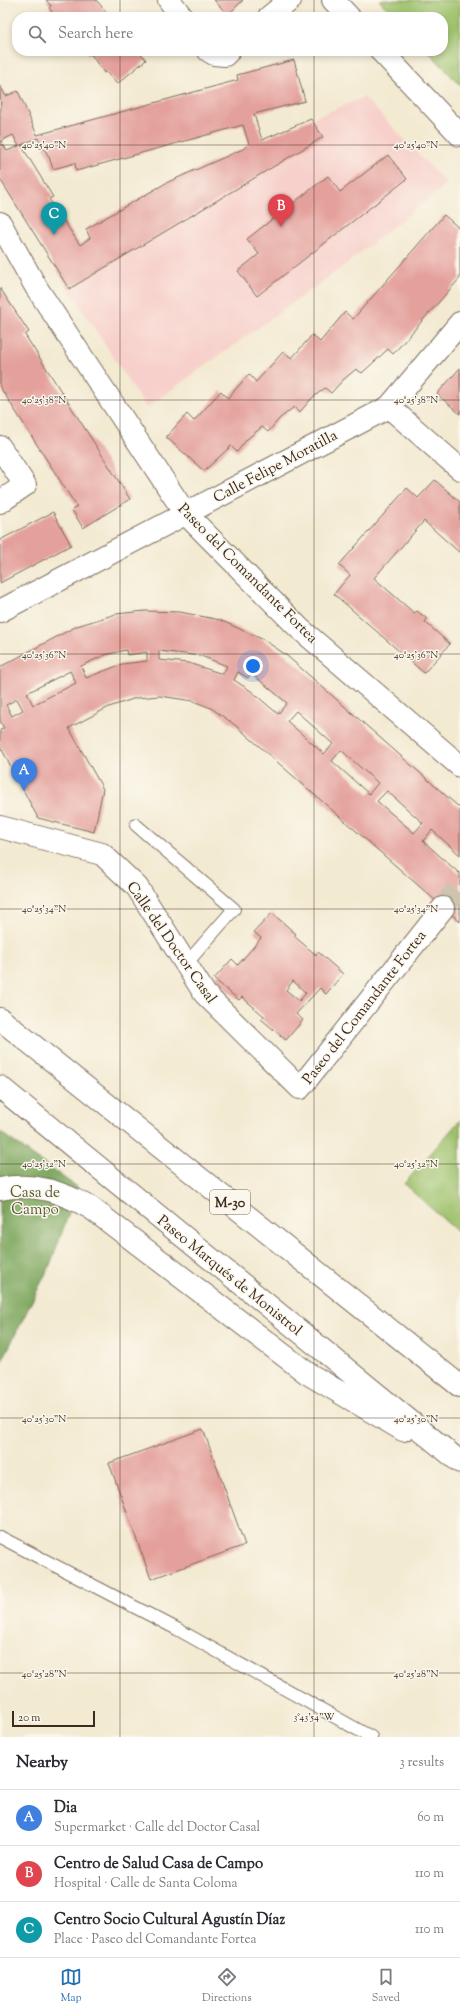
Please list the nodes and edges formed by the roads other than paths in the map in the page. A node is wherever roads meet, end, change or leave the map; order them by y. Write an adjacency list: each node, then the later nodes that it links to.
1 (169, 0): 4 (main road)
2 (290, 0): 5 (main road)
3 (333, 0): 6 (main road)
4 (178, 12)
5 (276, 12)
6 (344, 12)
7 (386, 56): 8 (main road)
8 (460, 135)
9 (0, 224): 15 (main road, Paseo del Comandante Fortea)
10 (460, 323): 11 (main road, Calle Felipe Moratilla)
11 (389, 407): 13 (main road); 15 (main road, Calle Felipe Moratilla)
12 (0, 446): 14 (main road)
13 (460, 469)
14 (0, 502)
15 (185, 513): 16 (main road, Calle Felipe Moratilla); 17 (main road, Paseo del Comandante Fortea)
16 (0, 611)
17 (460, 766)
18 (136, 825): 21 (lane)
19 (0, 827): 21 (main road, Calle del Doctor Casal)
20 (443, 908): 24 (main road, Paseo del Comandante Fortea)
21 (186, 964): 24 (main road, Calle del Doctor Casal)
22 (0, 1019): 26 (main road, M-30)
23 (0, 1087): 27 (main road, Paseo Marqués de Monistrol)
24 (300, 1088)
25 (0, 1189): 27 (main road)
26 (460, 1386)
27 (460, 1463)
28 (0, 1537): 29 (lane)
29 (371, 1737)

